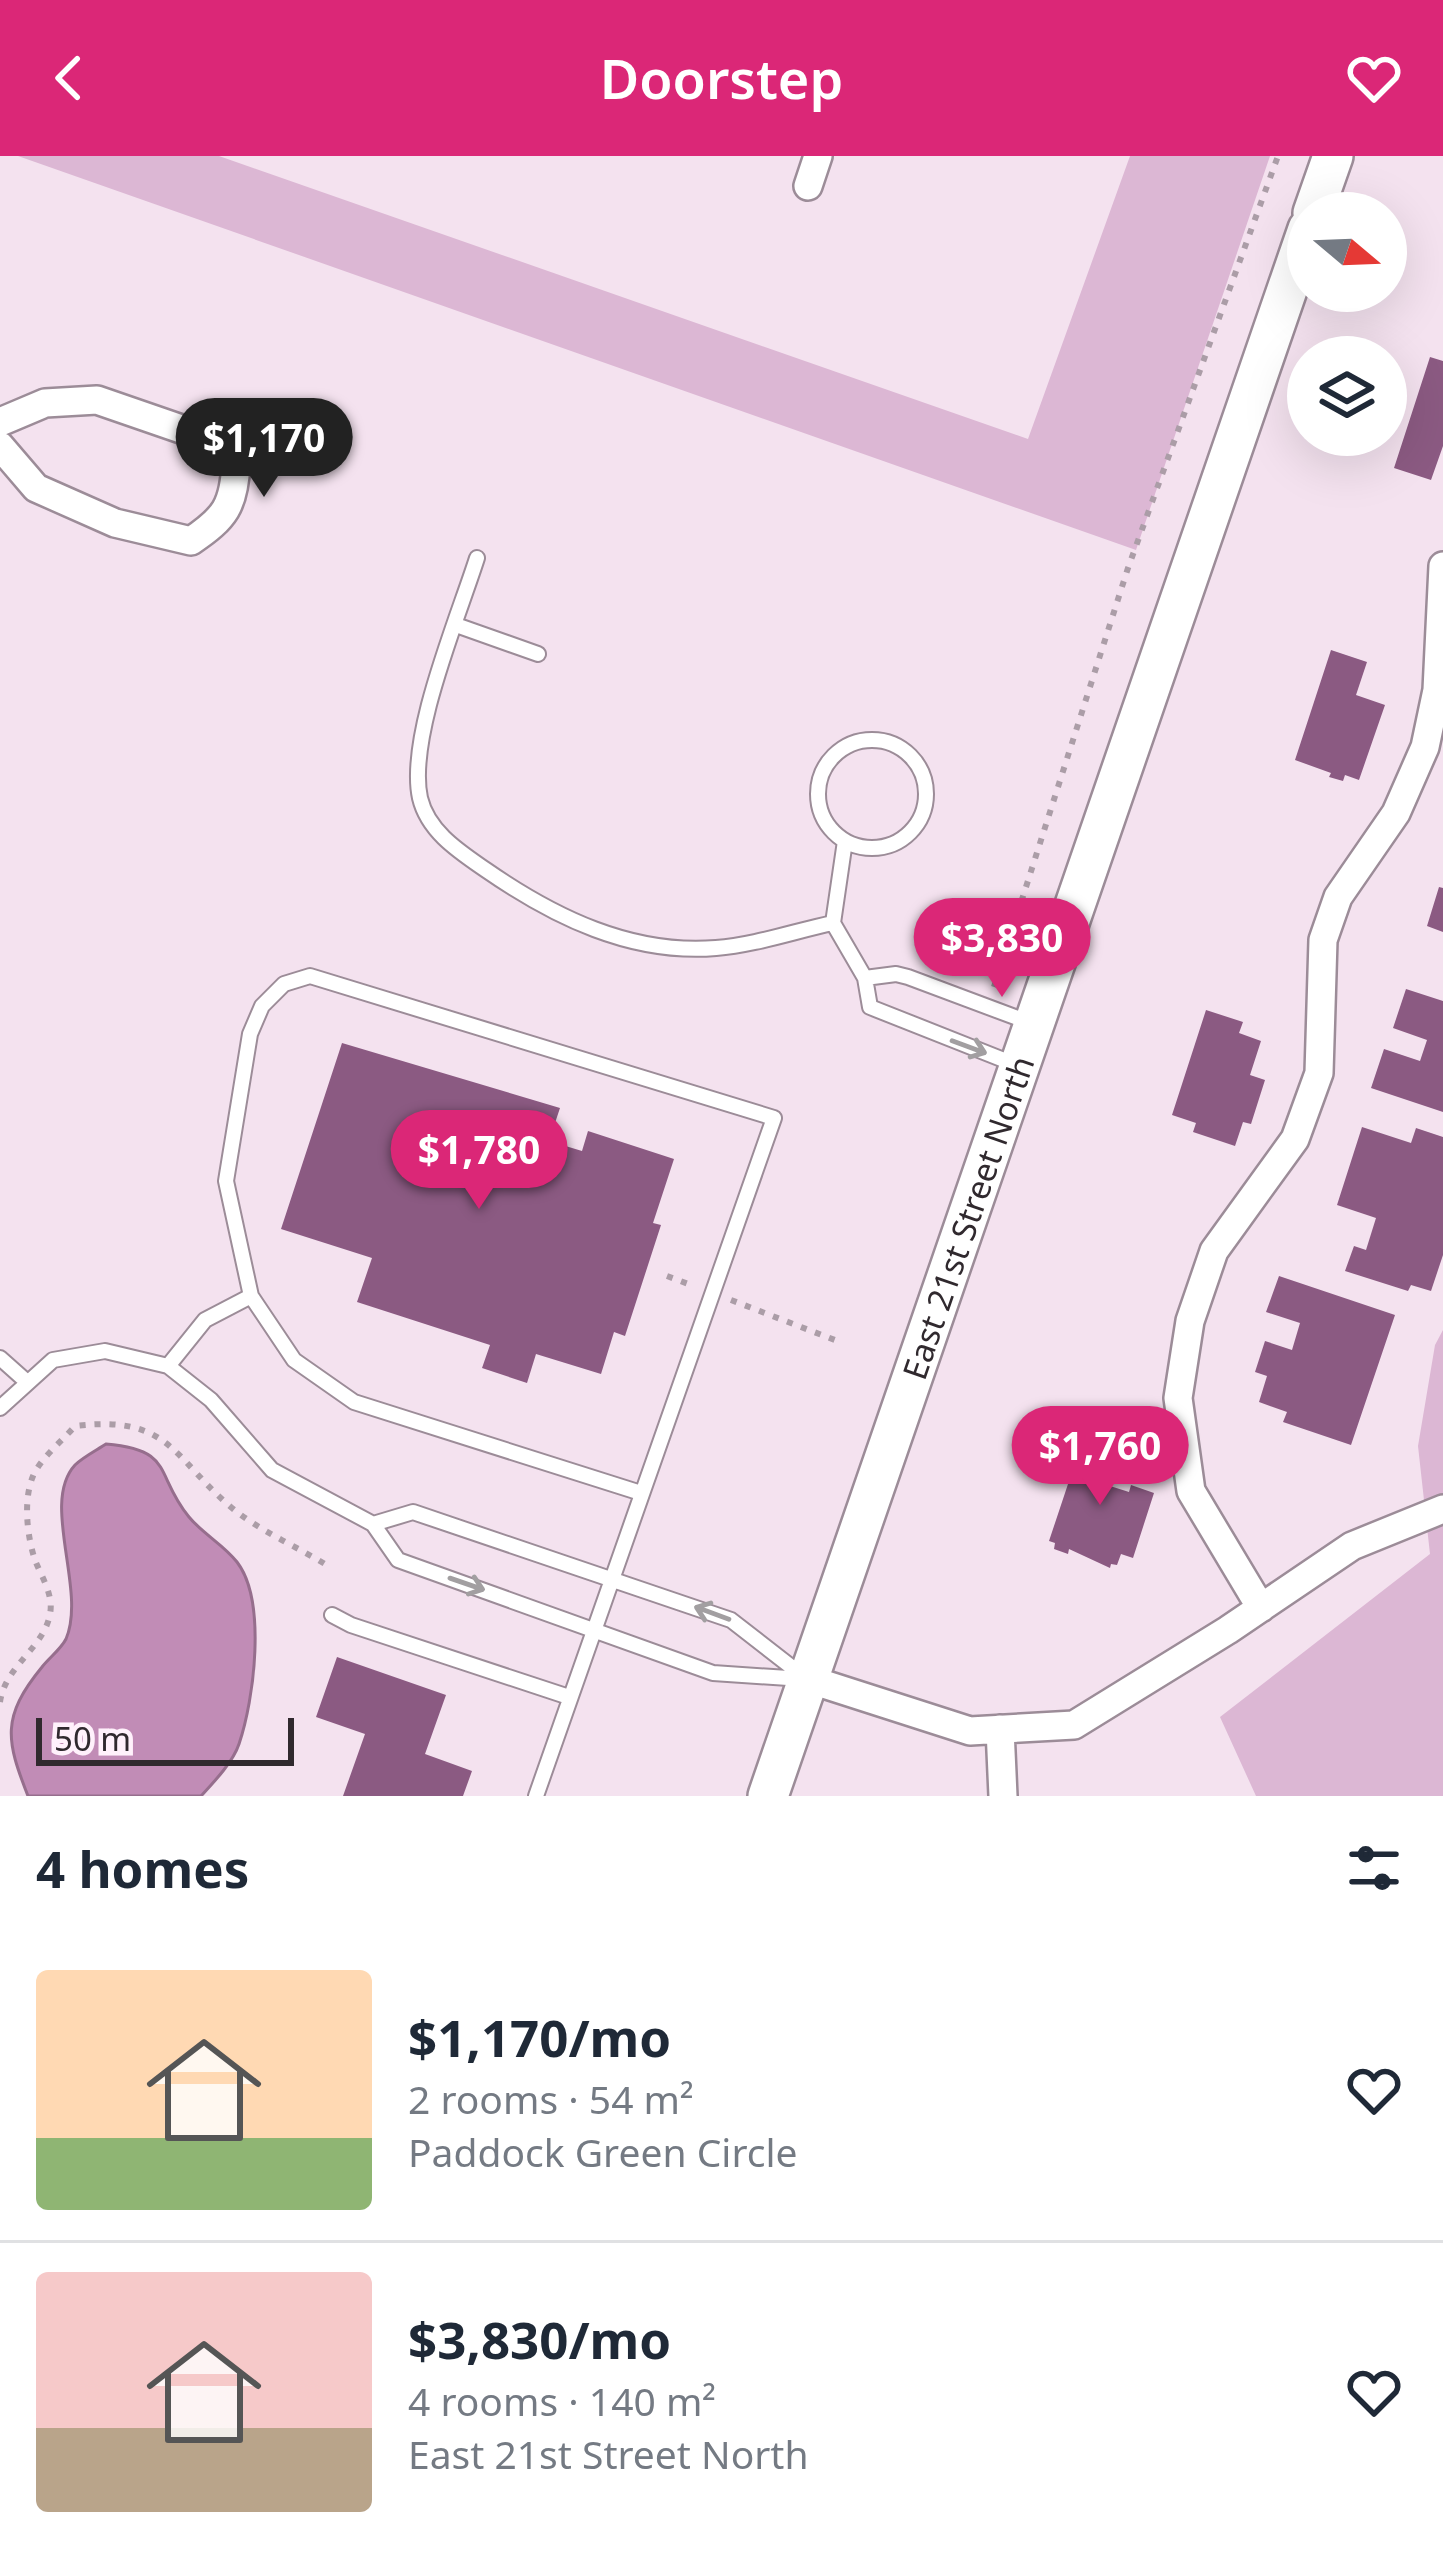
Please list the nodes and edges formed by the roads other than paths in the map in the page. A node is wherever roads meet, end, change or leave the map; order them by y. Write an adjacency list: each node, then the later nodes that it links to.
1 (818, 156): 3 (street)
2 (1333, 156): 4 (main road)
3 (808, 186)
4 (1320, 192)
5 (1287, 290): 15 (main road, East 21st Street North)
6 (0, 422): 7 (street)
7 (0, 446)
8 (477, 558): 10 (lane)
9 (1443, 566): 26 (street)
10 (456, 625): 11 (lane); 13 (lane)
11 (538, 654)
12 (845, 841): 12 (lane); 13 (lane)
13 (833, 923): 14 (lane)
14 (865, 978): 15 (lane); 16 (lane, one-way to 16)
15 (1034, 1024): 16 (main road, East 21st Street North)
16 (1019, 1066): 29 (main road, East 21st Street North)
17 (251, 1296): 19 (lane); 22 (lane); 22 (lane)
18 (0, 1358): 20 (lane)
19 (168, 1366): 20 (lane); 24 (lane)
20 (27, 1382): 21 (lane)
21 (0, 1408)
22 (641, 1493): 25 (lane)
23 (1443, 1509): 26 (street)
24 (373, 1524): 25 (lane); 28 (lane, one-way to 28)
25 (611, 1578): 28 (lane); 29 (lane, one-way to 25)
26 (1261, 1608): 31 (street)
27 (332, 1615): 30 (lane)
28 (592, 1628): 29 (lane); 30 (lane)
29 (808, 1679): 31 (street); 33 (main road, East 21st Street North)
30 (569, 1697): 32 (lane)
31 (1000, 1729): 34 (street)
32 (536, 1796)
33 (768, 1796)
34 (1003, 1796)

